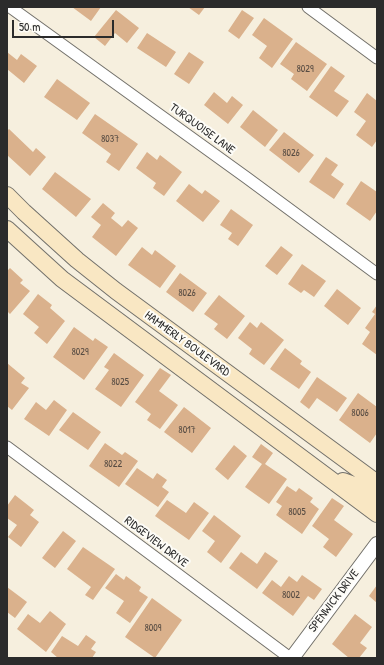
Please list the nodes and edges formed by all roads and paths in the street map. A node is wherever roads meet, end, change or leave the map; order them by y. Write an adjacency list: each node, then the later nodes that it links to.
1 (10, 7): 7 (street, TURQUOISE LANE)
2 (308, 7): 3 (street)
3 (377, 58)
4 (7, 195): 6 (main road, HAMMERLY BOULEVARD)
5 (7, 229): 8 (main road, HAMMERLY BOULEVARD)
6 (77, 260): 8 (main road); 9 (main road, HAMMERLY BOULEVARD)
7 (377, 274)
8 (62, 279): 10 (main road, HAMMERLY BOULEVARD)
9 (221, 369): 10 (main road); 13 (main road, HAMMERLY BOULEVARD)
10 (208, 387): 12 (main road, HAMMERLY BOULEVARD)
11 (7, 447): 17 (street, RIDGEVIEW DRIVE)
12 (323, 473): 14 (main road); 15 (main road, HAMMERLY BOULEVARD)
13 (377, 482)
14 (377, 498)
15 (377, 514)
16 (377, 544): 17 (street, SPENWICK DRIVE)
17 (291, 658)

